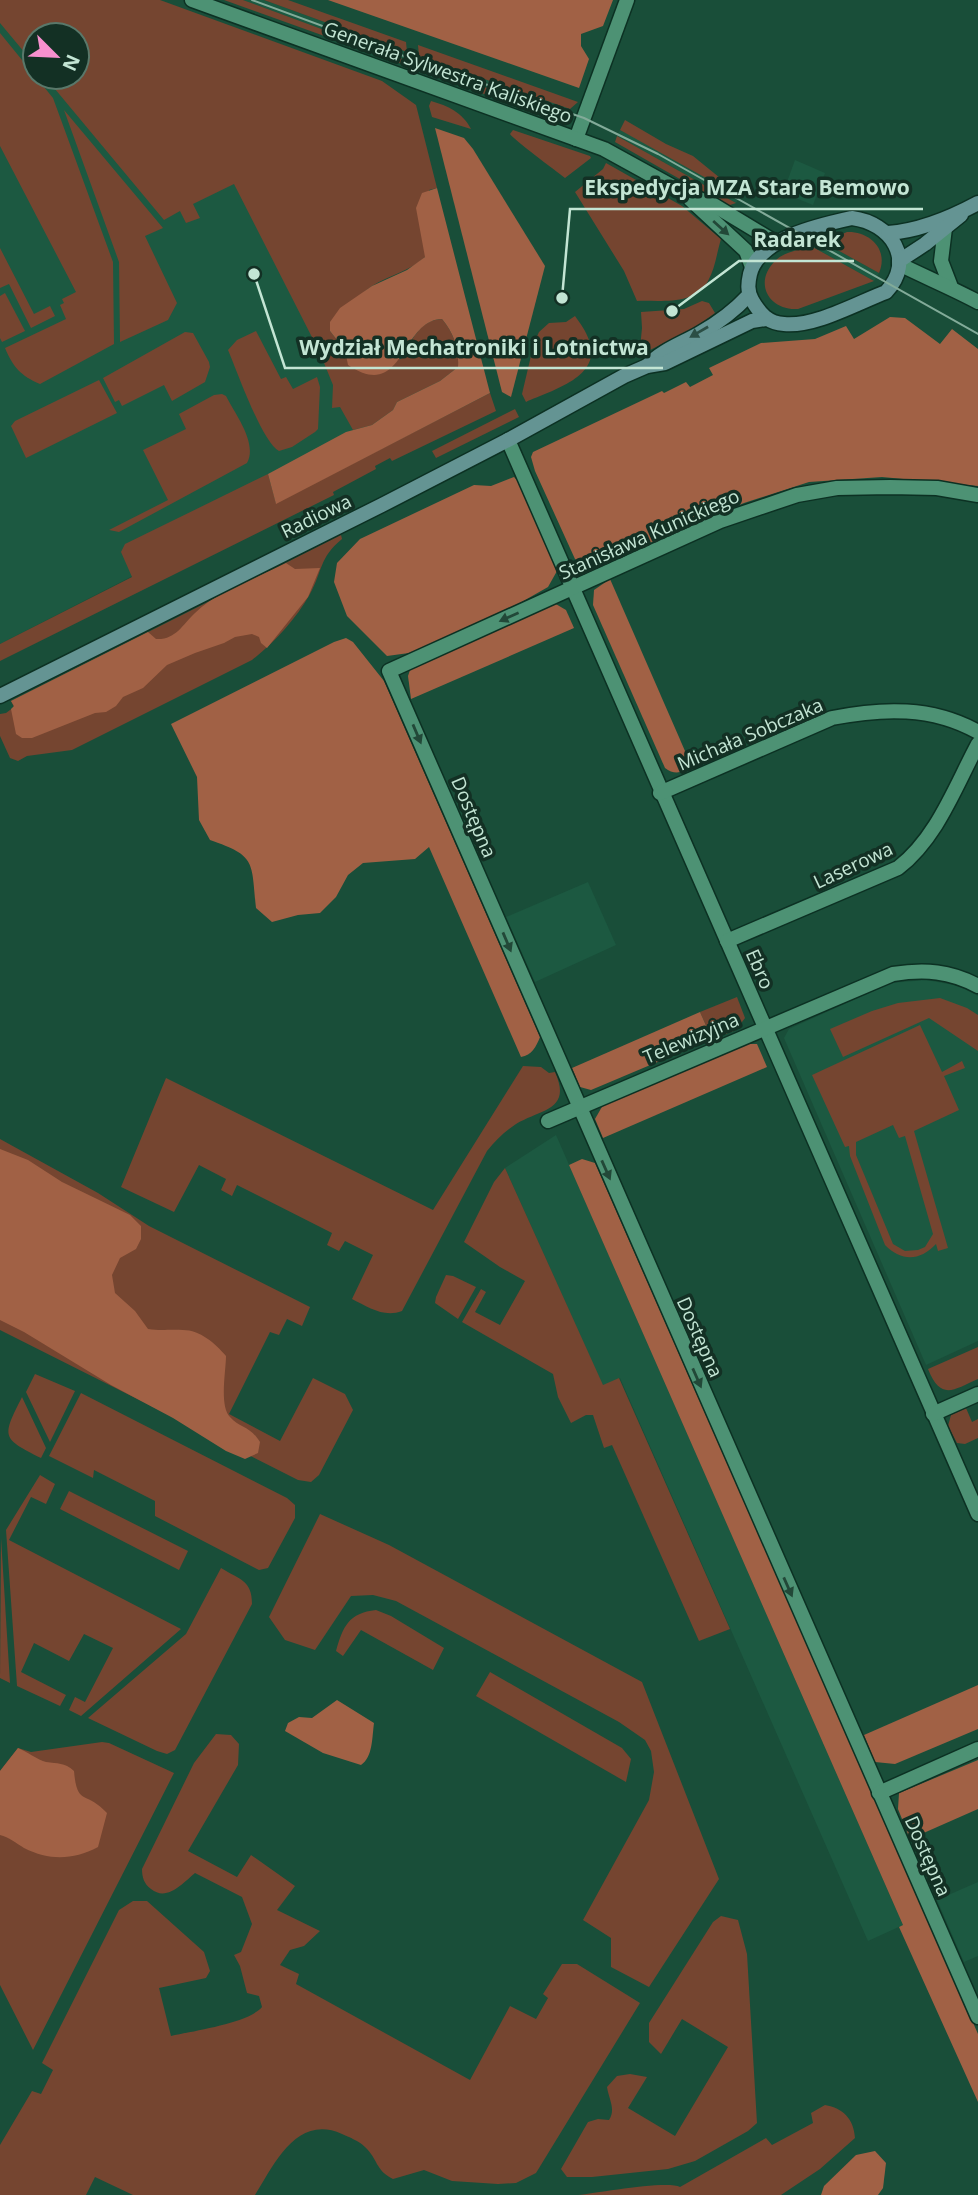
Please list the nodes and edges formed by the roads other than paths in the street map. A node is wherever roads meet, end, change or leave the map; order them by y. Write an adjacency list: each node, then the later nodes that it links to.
1 (192, 0): 3 (street, Generała Sylwestra Kaliskiego)
2 (627, 0): 3 (street)
3 (576, 139): 4 (street, Generała Sylwestra Kaliskiego)
4 (684, 193): 8 (street, Generała Sylwestra Kaliskiego); 10 (street, Generała Sylwestra Kaliskiego, one-way to 10)
5 (976, 204): 6 (main road); 7 (main road)
6 (945, 228): 9 (main road); 13 (street)
7 (888, 233): 8 (main road); 9 (main road)
8 (775, 242): 10 (main road)
9 (899, 262): 11 (street); 12 (main road)
10 (752, 267): 14 (main road)
11 (926, 278): 12 (street); 13 (street)
12 (895, 279): 16 (main road)
13 (951, 287): 15 (street)
14 (750, 295): 16 (main road); 17 (main road, Radiowa, one-way to 17)
15 (978, 302)
16 (766, 319): 17 (main road, Radiowa)
17 (647, 366): 18 (main road, Radiowa)
18 (508, 440): 20 (street, Ebro); 22 (main road, Radiowa)
19 (978, 495): 20 (street, Stanisława Kunickiego)
20 (572, 589): 21 (street, Stanisława Kunickiego, one-way to 21); 25 (street, Ebro)
21 (390, 671): 29 (street, Dostępna, one-way to 29)
22 (0, 696)
23 (978, 732): 25 (street, Michała Sobczaka)
24 (978, 744): 26 (street, Laserowa)
25 (660, 793): 26 (street, Ebro)
26 (727, 941): 28 (street, Ebro)
27 (978, 986): 28 (street, Telewizyjna)
28 (766, 1027): 29 (street, Telewizyjna); 32 (street, Ebro)
29 (579, 1108): 30 (street, Telewizyjna); 35 (street, Dostępna, one-way to 35)
30 (548, 1121)
31 (978, 1394): 32 (street)
32 (933, 1413): 33 (street, Ebro)
33 (978, 1514)
34 (978, 1749): 35 (street)
35 (878, 1793): 36 (street, Dostępna)
36 (978, 2017)

